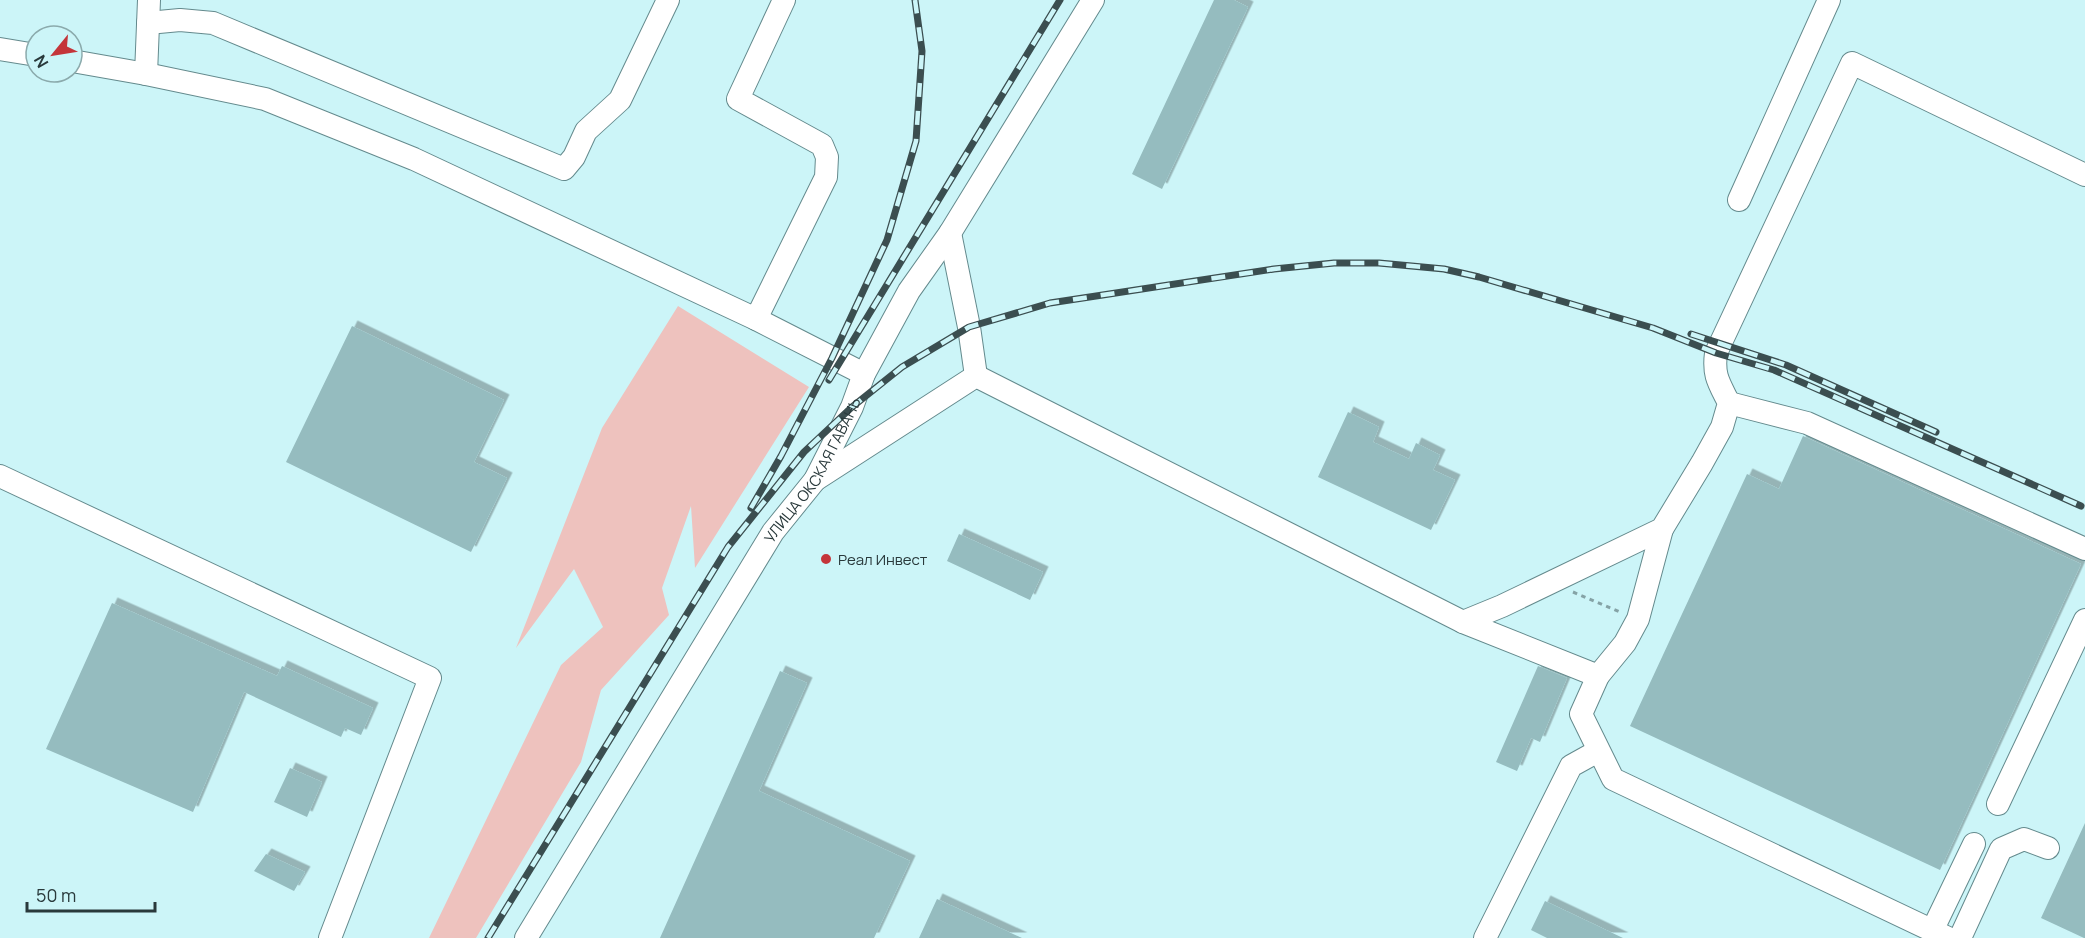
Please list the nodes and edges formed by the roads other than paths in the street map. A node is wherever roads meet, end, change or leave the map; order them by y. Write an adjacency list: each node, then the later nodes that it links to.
1 (149, 0): 6 (street)
2 (668, 0): 6 (street)
3 (784, 0): 14 (street)
4 (1093, 0): 13 (street, УЛИЦА ОКСКАЯ ГАВАНЬ)
5 (1829, 0): 12 (street)
6 (148, 23): 10 (street)
7 (0, 49): 8 (street)
8 (24, 53)
9 (84, 64): 10 (street)
10 (146, 74): 14 (street)
11 (2085, 174): 17 (street)
12 (1739, 200)
13 (950, 233): 15 (street, УЛИЦА ОКСКАЯ ГАВАНЬ); 16 (street)
14 (756, 319): 15 (street)
15 (864, 375): 19 (street, УЛИЦА ОКСКАЯ ГАВАНЬ)
16 (976, 376): 19 (street); 23 (street)
17 (1729, 403): 20 (street); 21 (street)
18 (0, 476): 30 (street)
19 (815, 480): 31 (street, УЛИЦА ОКСКАЯ ГАВАНЬ)
20 (1662, 529): 23 (street); 24 (street)
21 (2085, 549)
22 (2085, 621): 26 (street)
23 (1463, 622): 24 (street)
24 (1598, 676): 25 (street)
25 (1598, 751): 29 (street); 32 (street)
26 (1998, 804)
27 (1974, 844): 29 (street)
28 (2048, 848): 33 (street)
29 (1940, 934)
30 (330, 938)
31 (526, 938)
32 (1485, 938)
33 (1960, 938)

